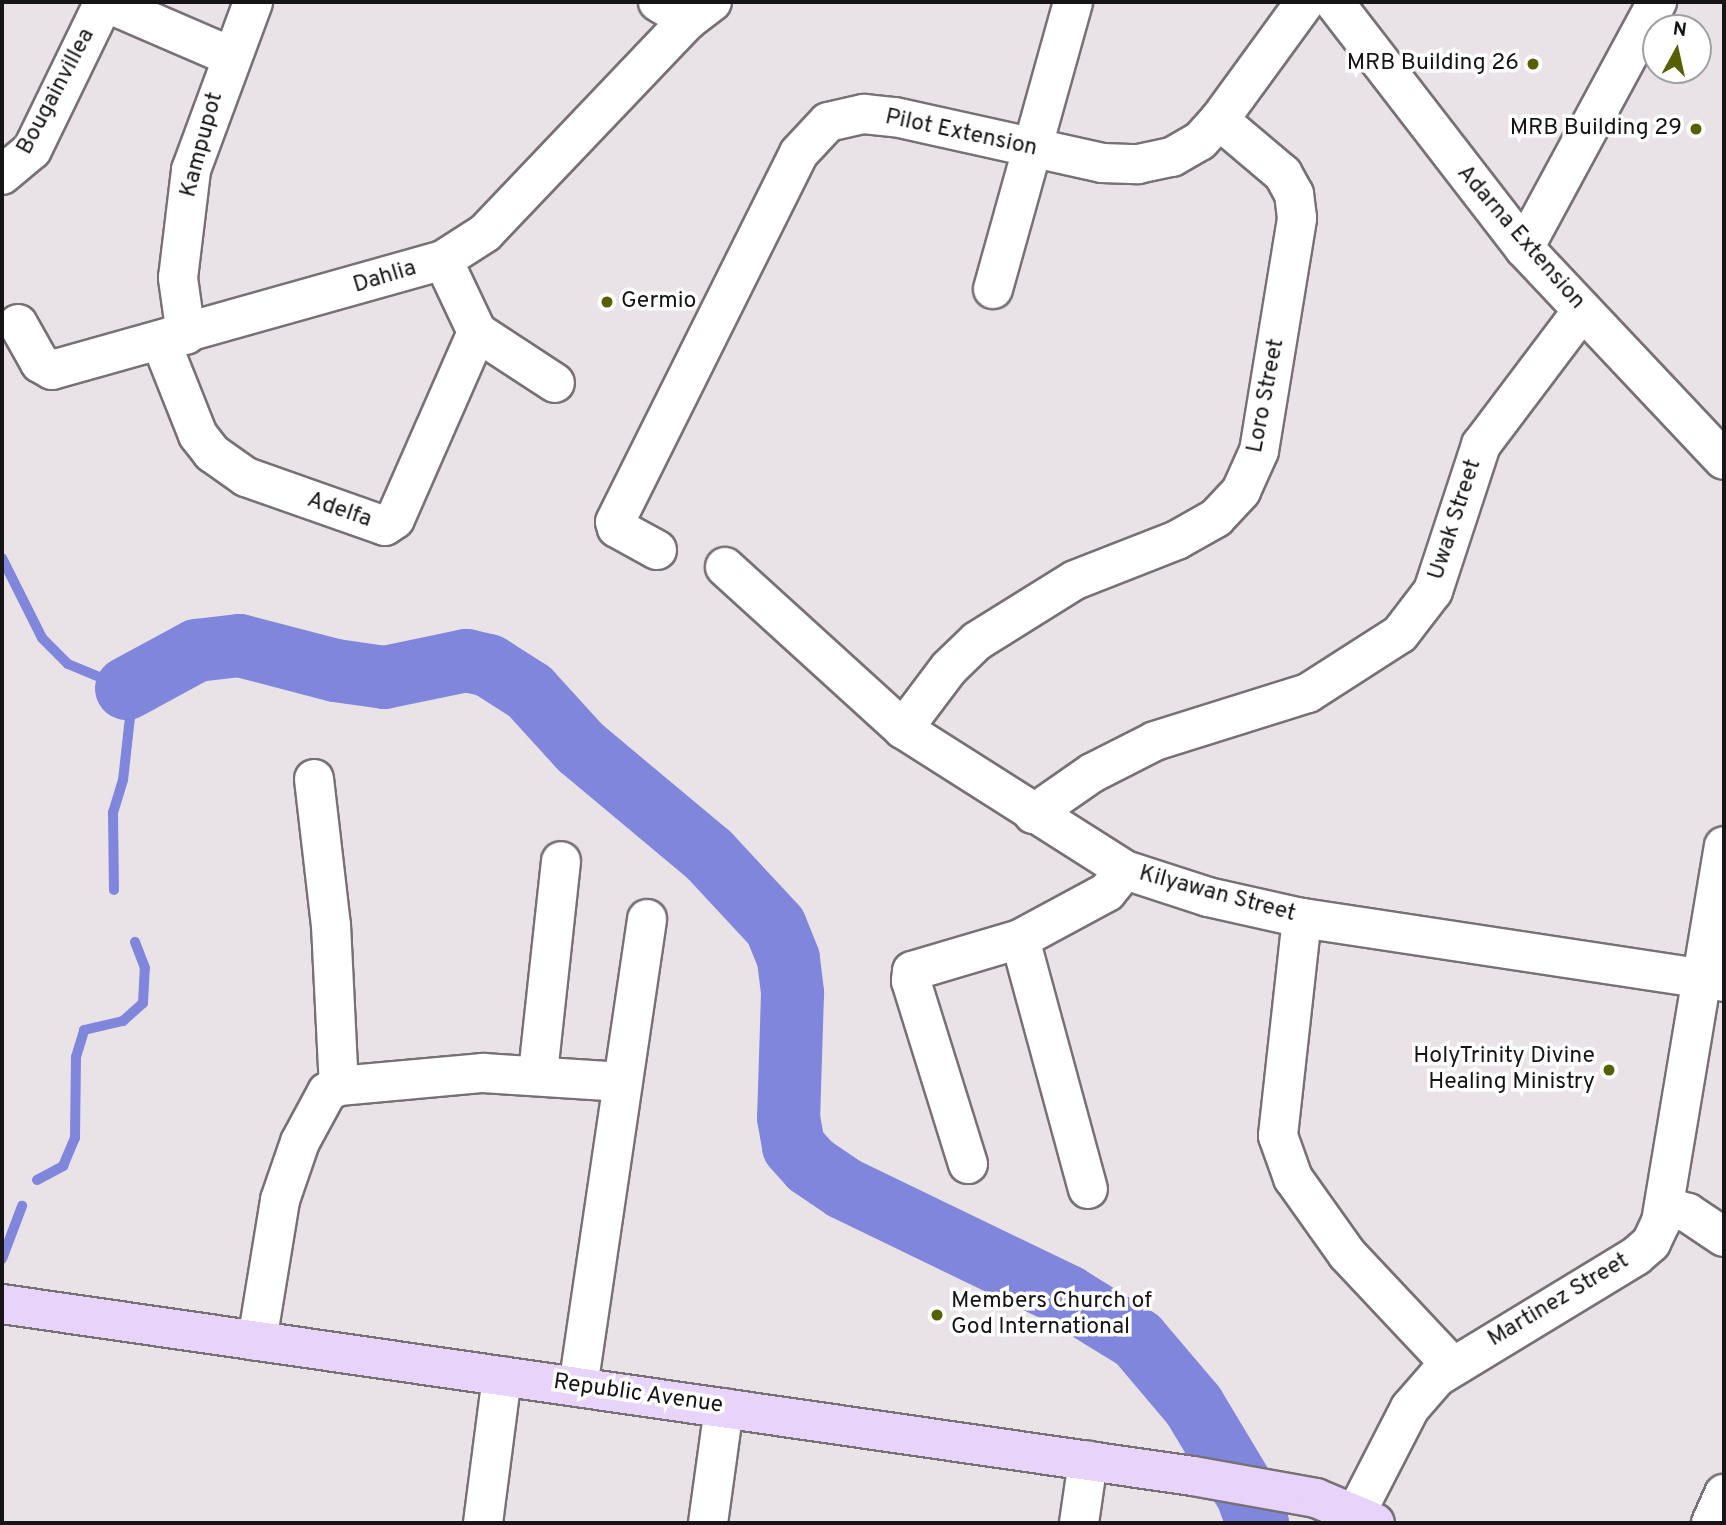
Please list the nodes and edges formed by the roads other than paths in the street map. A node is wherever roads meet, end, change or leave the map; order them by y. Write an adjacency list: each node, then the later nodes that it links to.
1 (104, 2): 8 (street); 11 (street, Bougainvillea)
2 (253, 2): 8 (street, Kampupot)
3 (1073, 2): 10 (street)
4 (1305, 2): 9 (street, Pilot Extension)
5 (1334, 2): 12 (street, Adarna Extension)
6 (1657, 2): 12 (street)
7 (686, 8): 13 (street, Dahlia)
8 (230, 56): 18 (street, Kampupot)
9 (1219, 120): 10 (street, Pilot Extension); 23 (street, Loro Street)
10 (1031, 150): 14 (street); 21 (street, Pilot Extension)
11 (2, 175)
12 (1524, 248): 15 (street, Adarna Extension)
13 (443, 260): 17 (street); 18 (street, Dahlia)
14 (993, 289)
15 (1582, 311): 20 (street, Adarna Extension); 25 (street, Uwak Street)
16 (18, 324): 18 (street, Dahlia)
17 (477, 332): 18 (street, Adelfa); 19 (street)
18 (173, 338)
19 (555, 383)
20 (1724, 460)
21 (657, 550)
22 (725, 567): 23 (street, Kilyawan Street)
23 (903, 729): 25 (street, Kilyawan Street)
24 (314, 779): 35 (street)
25 (1033, 814): 28 (street, Kilyawan Street)
26 (1724, 846): 32 (street, Martinez Street)
27 (561, 861): 33 (street)
28 (1125, 870): 29 (street, Kilyawan Street); 31 (street)
29 (1302, 918): 32 (street, Kilyawan Street); 42 (street)
30 (647, 919): 34 (street)
31 (1020, 939): 36 (street); 37 (street)
32 (1712, 979): 38 (street, Martinez Street)
33 (538, 1073): 34 (street); 35 (street)
34 (623, 1082): 44 (street)
35 (339, 1086): 41 (street)
36 (968, 1164)
37 (1088, 1189)
38 (1664, 1206): 39 (street); 42 (street, Martinez Street)
39 (1724, 1237)
40 (2, 1304): 41 (main road, Republic Avenue)
41 (257, 1341): 43 (main road, Republic Avenue)
42 (1452, 1366): 48 (street, Martinez Street)
43 (502, 1376): 44 (main road, Republic Avenue); 49 (street)
44 (578, 1387): 45 (main road, Republic Avenue)
45 (724, 1408): 46 (main road, Republic Avenue); 50 (street)
46 (1088, 1461): 48 (main road, Republic Avenue); 51 (street)
47 (1724, 1494): 52 (street)
48 (1365, 1518)
49 (482, 1523)
50 (708, 1523)
51 (1079, 1523)
52 (1711, 1523)

